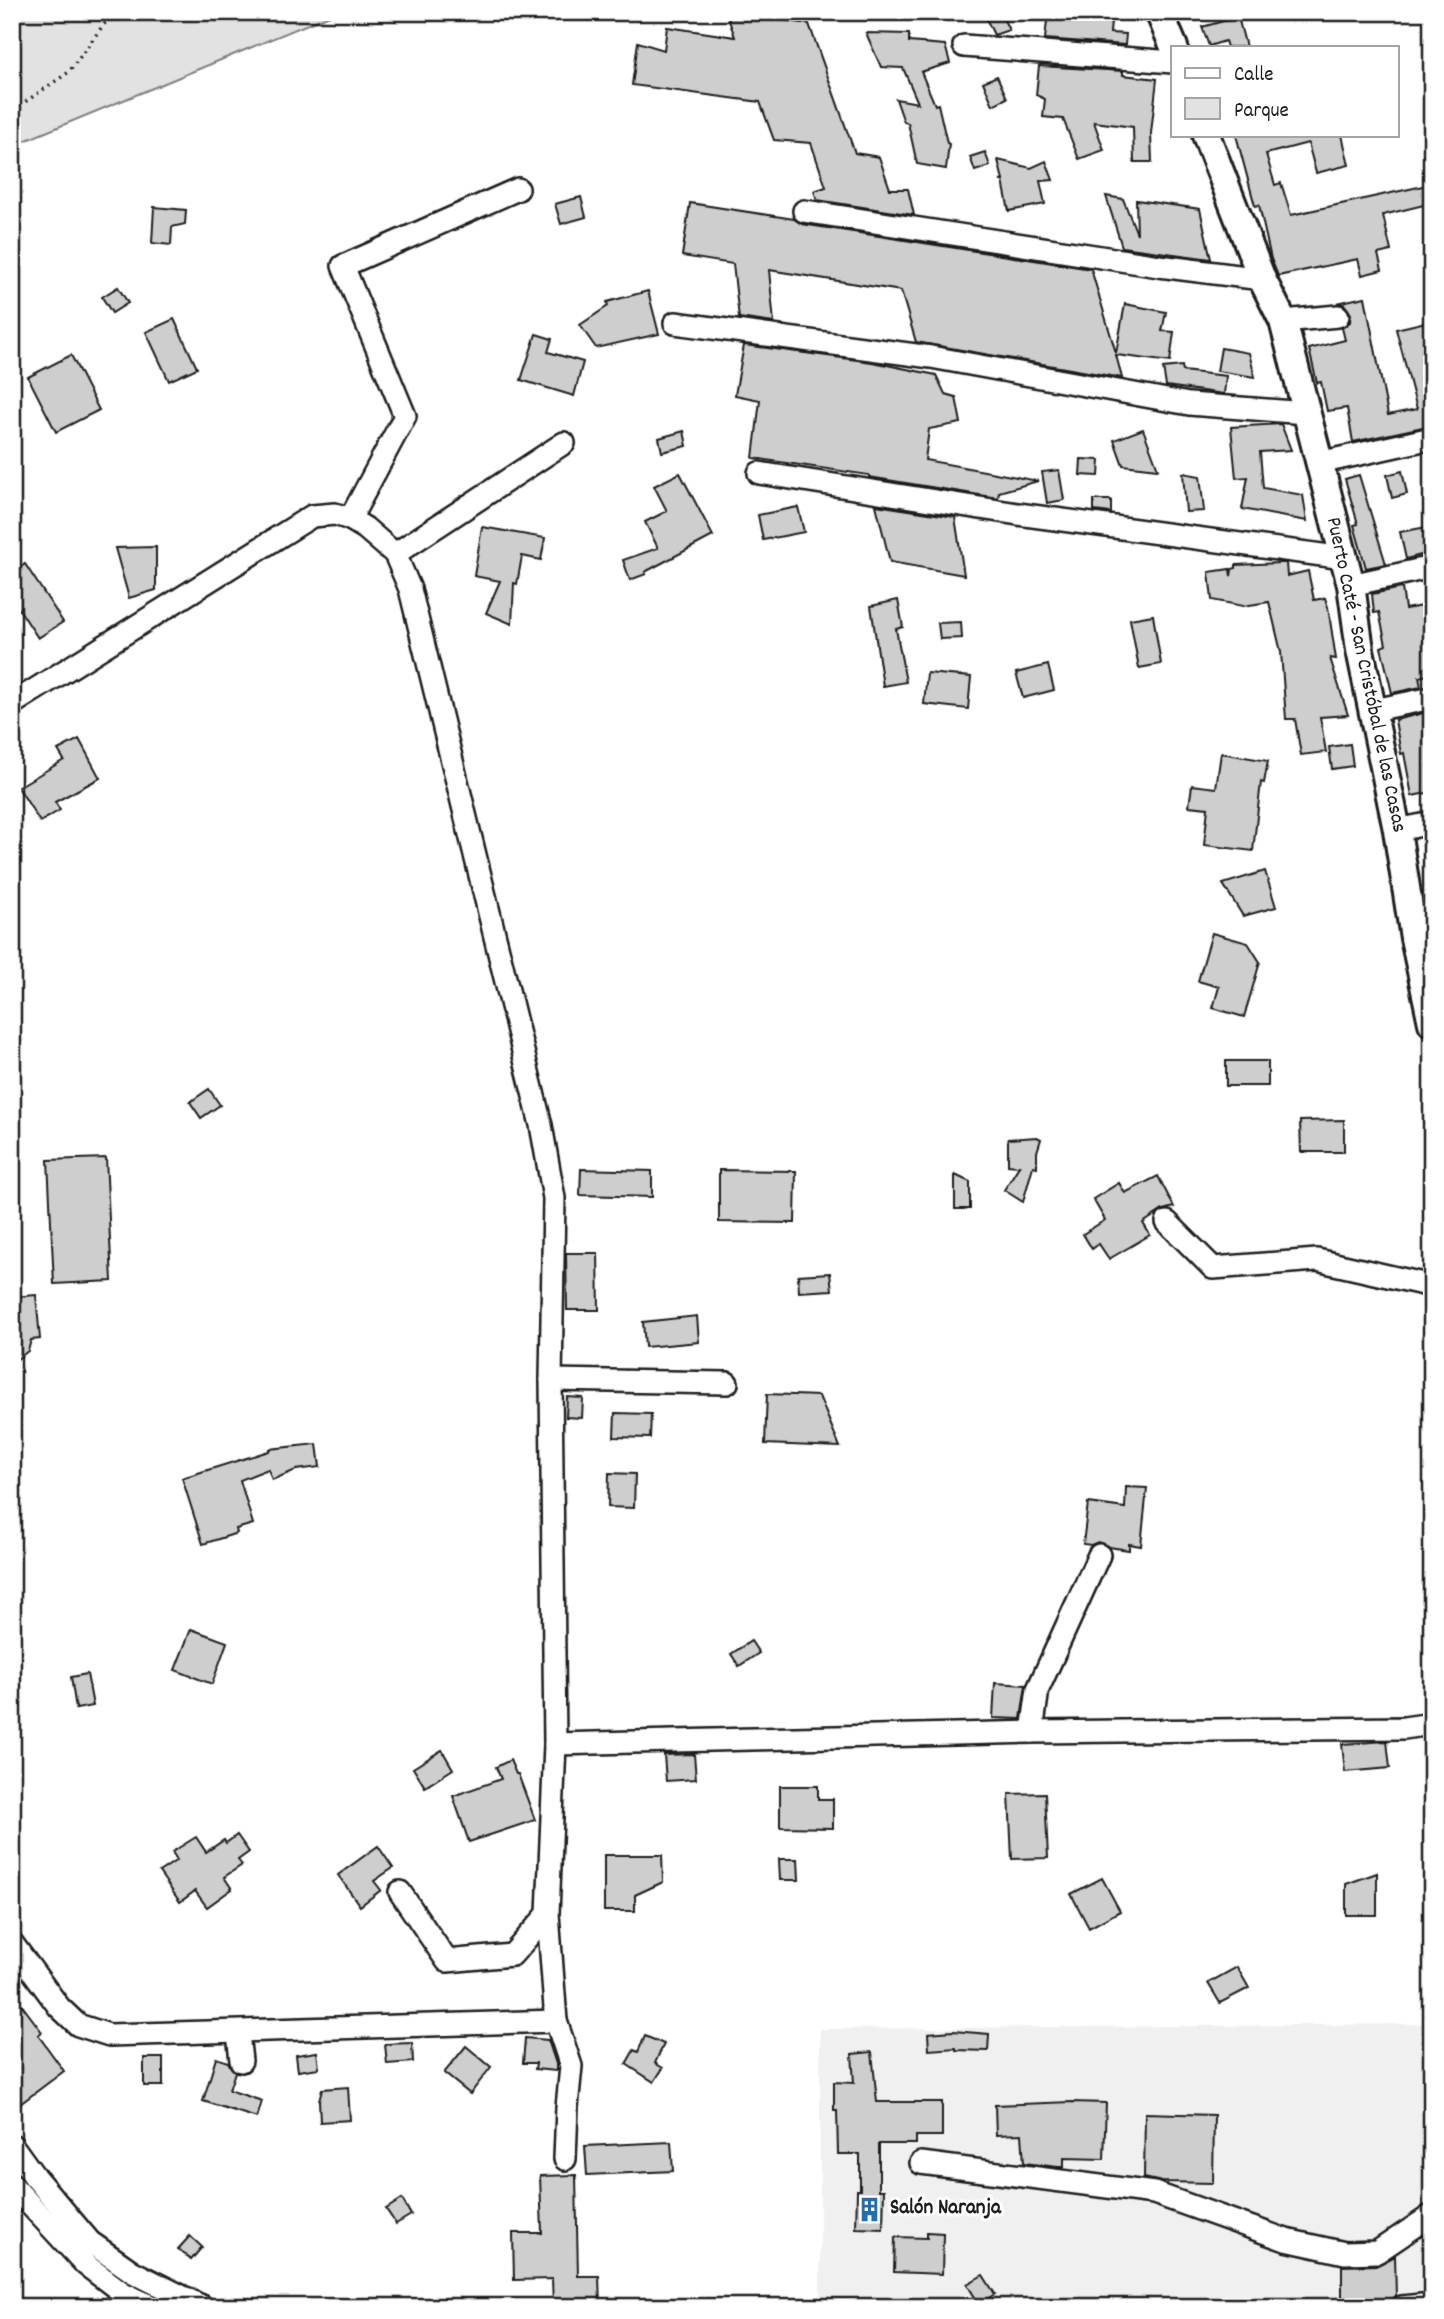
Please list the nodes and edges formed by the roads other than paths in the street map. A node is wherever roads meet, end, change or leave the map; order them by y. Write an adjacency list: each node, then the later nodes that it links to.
1 (1159, 12): 3 (main road)
2 (964, 46): 4 (street)
3 (1174, 46)
4 (1171, 62)
5 (1206, 136): 8 (main road, Puerto Caté - San Cristóbal de las Casas)
6 (518, 189): 17 (street)
7 (804, 211): 8 (street)
8 (1262, 279): 10 (main road, Puerto Caté - San Cristóbal de las Casas)
9 (1338, 316): 10 (street)
10 (1283, 321): 12 (main road, Puerto Caté - San Cristóbal de las Casas)
11 (675, 323): 12 (street)
12 (1306, 413): 15 (main road, Puerto Caté - San Cristóbal de las Casas)
13 (1432, 438): 15 (street)
14 (564, 443): 18 (street)
15 (1319, 463): 19 (main road, Puerto Caté - San Cristóbal de las Casas)
16 (759, 473): 19 (street)
17 (350, 519): 18 (street); 23 (street)
18 (395, 554): 31 (street)
19 (1344, 558): 21 (main road, Puerto Caté - San Cristóbal de las Casas)
20 (1432, 567): 21 (street)
21 (1351, 585): 24 (main road, Puerto Caté - San Cristóbal de las Casas)
22 (1432, 698): 24 (street)
23 (12, 704)
24 (1374, 710): 26 (main road, Puerto Caté - San Cristóbal de las Casas)
25 (1432, 823): 26 (street)
26 (1397, 831): 27 (main road, Puerto Caté - San Cristóbal de las Casas)
27 (1423, 936): 28 (main road, Puerto Caté - San Cristóbal de las Casas)
28 (1432, 1023)
29 (1167, 1222): 30 (street)
30 (1432, 1286)
31 (551, 1381): 32 (street); 36 (street)
32 (727, 1383)
33 (1099, 1555): 35 (street)
34 (1432, 1724): 35 (street)
35 (1032, 1732): 36 (street)
36 (555, 1744): 38 (street)
37 (400, 1892): 38 (street)
38 (548, 1914): 40 (street)
39 (12, 1943): 41 (street)
40 (556, 2021): 41 (street); 44 (street)
41 (238, 2033): 42 (street)
42 (242, 2061)
43 (12, 2145): 50 (street)
44 (565, 2159)
45 (921, 2163): 47 (street)
46 (12, 2185): 49 (street)
47 (1432, 2215)
48 (1432, 2304): 51 (street)
49 (153, 2307)
50 (204, 2307)
51 (1402, 2307)

